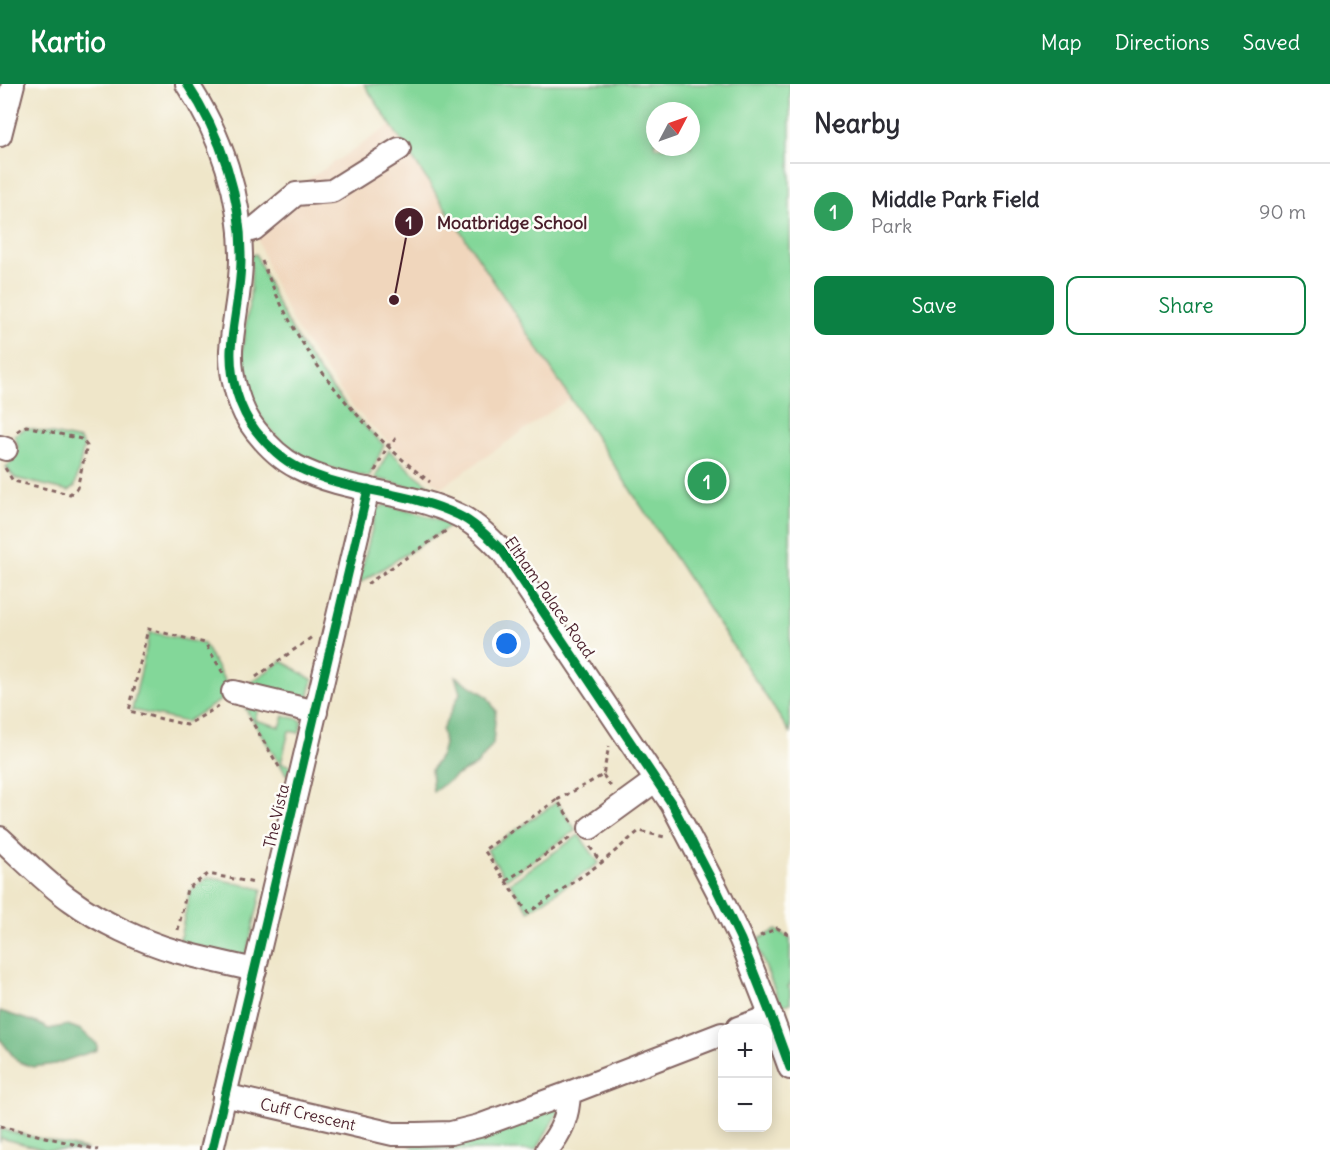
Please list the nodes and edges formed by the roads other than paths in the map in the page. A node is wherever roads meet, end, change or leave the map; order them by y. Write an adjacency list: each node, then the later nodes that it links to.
1 (13, 84): 3 (street)
2 (187, 84): 5 (street, Eltham Palace Road)
3 (0, 135)
4 (399, 149): 5 (street)
5 (240, 233): 6 (street, Eltham Palace Road)
6 (368, 489): 8 (street, The Vista); 9 (street, Eltham Palace Road)
7 (234, 692): 8 (street)
8 (316, 712): 12 (street, The Vista)
9 (656, 780): 10 (street); 13 (street, Eltham Palace Road)
10 (582, 831)
11 (0, 838): 12 (street)
12 (255, 970): 18 (street, The Vista)
13 (771, 1016): 14 (street); 16 (street, Eltham Palace Road)
14 (751, 1024)
15 (718, 1036): 17 (street, Cuff Crescent)
16 (790, 1068)
17 (569, 1093): 19 (street, Cuff Crescent); 21 (street)
18 (224, 1095): 19 (street, Cuff Crescent); 20 (street, The Vista)
19 (398, 1142)
20 (212, 1150)
21 (547, 1150)

